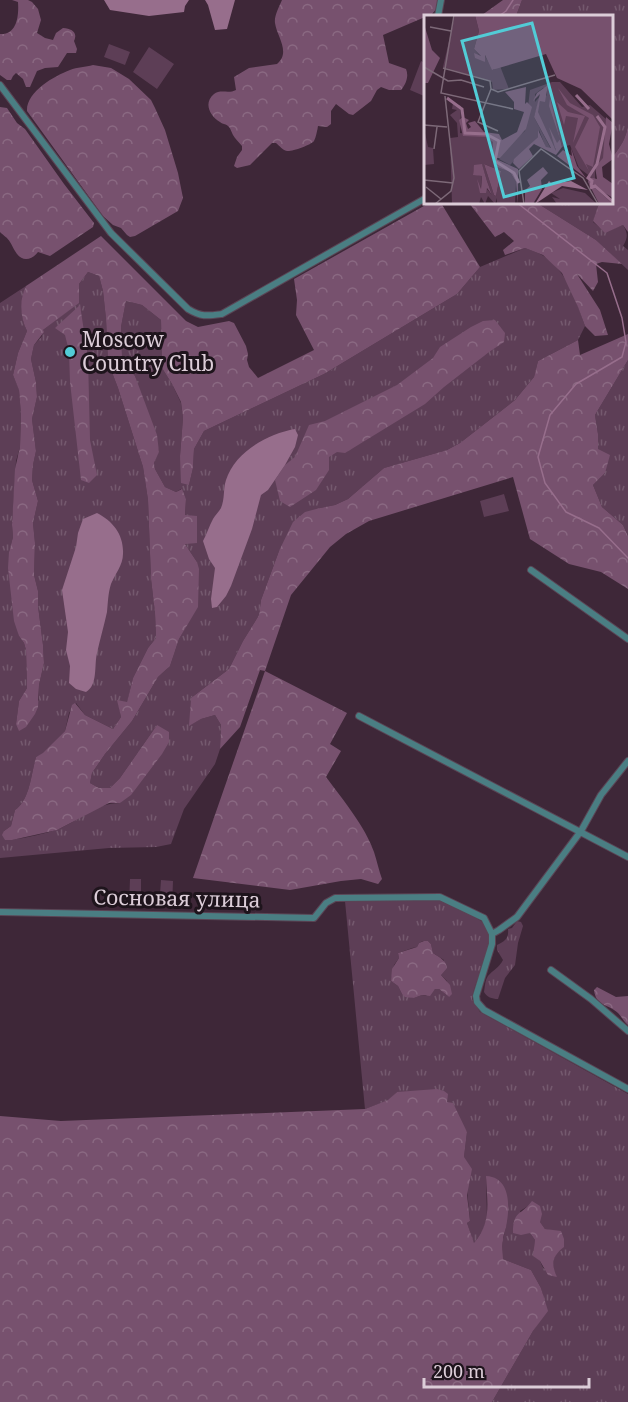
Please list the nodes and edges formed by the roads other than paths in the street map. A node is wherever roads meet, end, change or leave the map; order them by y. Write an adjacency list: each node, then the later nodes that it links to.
1 (441, 0): 2 (street)
2 (438, 15)
3 (0, 85): 4 (street)
4 (424, 199)
5 (531, 570): 6 (street)
6 (628, 639)
7 (359, 716): 9 (street)
8 (628, 761): 9 (street)
9 (581, 831): 10 (street); 12 (street)
10 (628, 856)
11 (0, 912): 12 (street, Сосновая улица)
12 (492, 934): 15 (street)
13 (551, 970): 14 (street)
14 (628, 1031)
15 (628, 1089)

